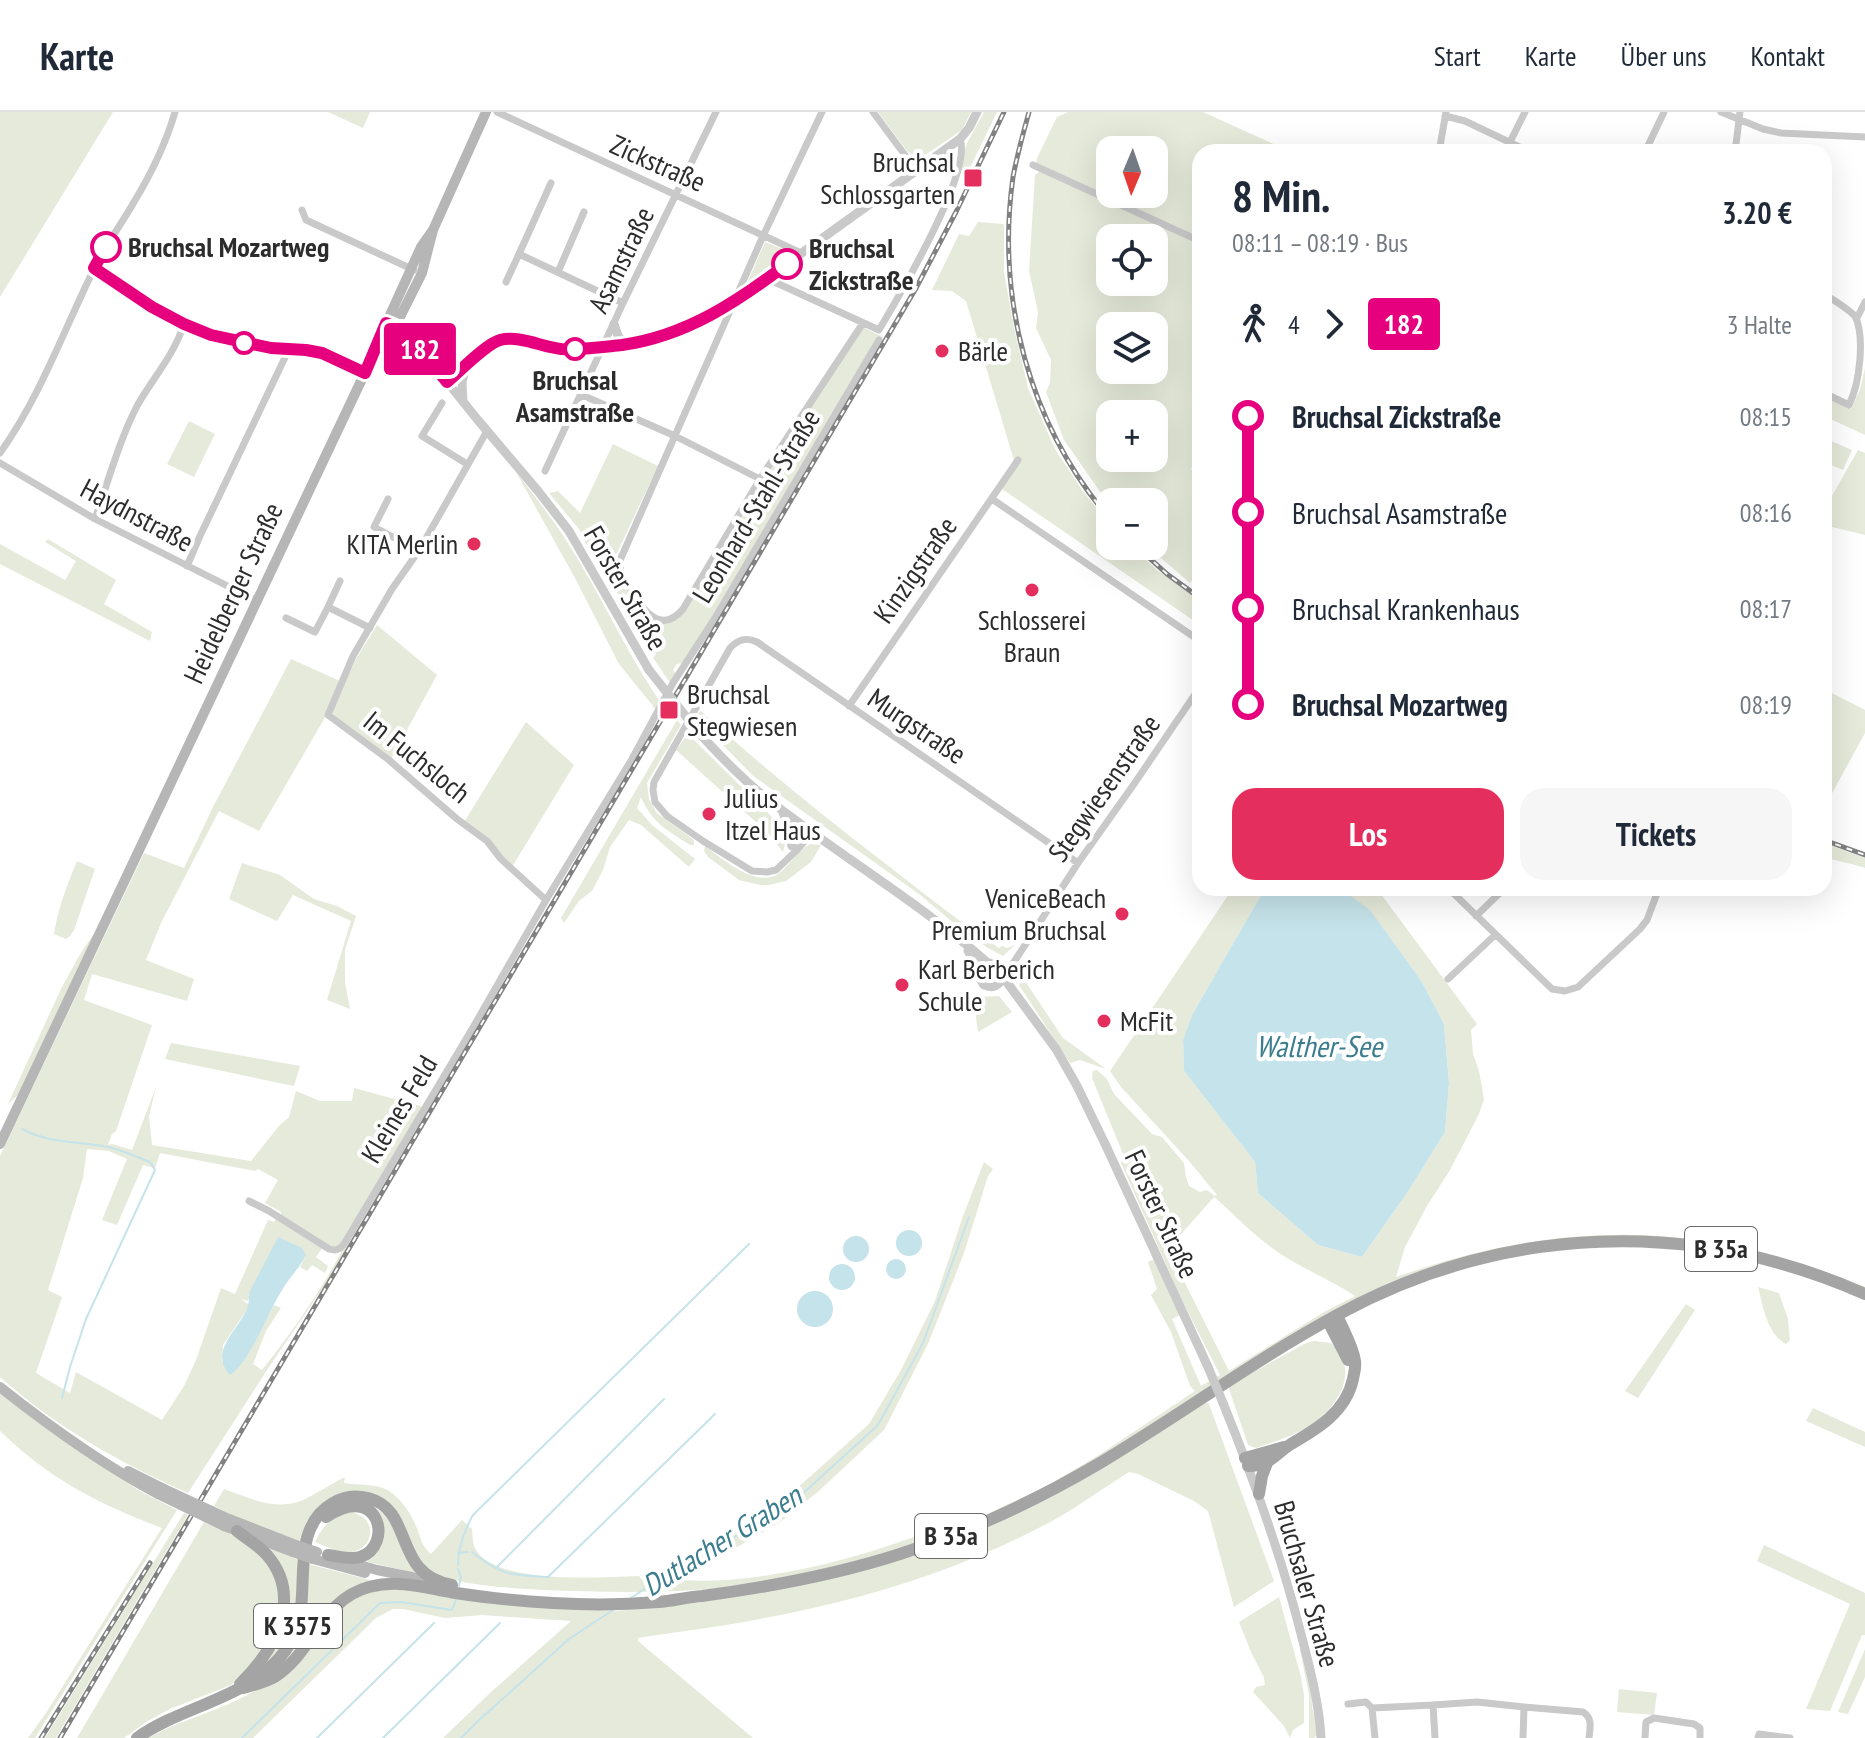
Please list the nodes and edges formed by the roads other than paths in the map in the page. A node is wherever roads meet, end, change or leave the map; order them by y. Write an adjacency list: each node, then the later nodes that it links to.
1 (175, 112): 32 (street)
2 (486, 112): 33 (main road, Heidelberger Straße)
3 (497, 112): 25 (street, Zickstraße)
4 (716, 112): 25 (street, Asamstraße)
5 (822, 112): 28 (street)
6 (873, 112): 23 (street)
7 (1525, 112): 15 (street)
8 (1664, 112): 18 (street)
9 (1721, 112): 12 (street)
10 (976, 113): 14 (street)
11 (1446, 114): 15 (street); 16 (street)
12 (1740, 116): 13 (street); 19 (street)
13 (1865, 137)
14 (960, 139): 20 (street); 22 (street)
15 (1510, 142): 17 (street)
16 (1440, 144)
17 (1514, 144)
18 (1649, 144)
19 (1736, 144)
20 (935, 157): 22 (street); 23 (street)
21 (1033, 165): 29 (street)
22 (957, 168): 42 (street)
23 (916, 170): 30 (street)
24 (551, 183): 31 (street)
25 (677, 195): 28 (street, Zickstraße); 40 (street, Asamstraße)
26 (302, 210): 33 (street)
27 (584, 212): 34 (street)
28 (763, 236): 30 (street, Zickstraße); 38 (street)
29 (1192, 237)
30 (801, 253): 35 (street)
31 (519, 254): 34 (street); 36 (street)
32 (94, 268): 43 (street); 63 (street)
33 (417, 271): 45 (main road, Heidelberger Straße)
34 (558, 272): 40 (street)
35 (768, 279): 38 (street); 42 (street)
36 (506, 282)
37 (1832, 300): 41 (street)
38 (734, 302): 48 (street); 62 (street)
39 (1865, 302): 41 (street)
40 (623, 303): 44 (street, Asamstraße)
41 (1857, 318): 46 (street)
42 (863, 323): 68 (street)
43 (184, 324): 51 (street); 71 (street)
44 (614, 324): 48 (street); 50 (street, Asamstraße)
45 (390, 325): 49 (street, Forster Straße); 52 (street, Forster Straße); 53 (main road, Heidelberger Straße)
46 (1864, 334): 58 (street)
47 (879, 340): 90 (street, Leonhard-Stahl-Straße)
48 (625, 344): 50 (street)
49 (410, 346): 52 (street, Forster Straße); 53 (street)
50 (603, 347): 54 (street); 57 (street, Asamstraße)
51 (289, 349): 55 (street); 73 (street)
52 (422, 351): 56 (street, Forster Straße)
53 (374, 357): 55 (main road, Heidelberger Straße)
54 (466, 366): 56 (street); 59 (street)
55 (365, 373): 75 (main road, Heidelberger Straße)
56 (447, 382): 59 (street, Forster Straße)
57 (582, 395): 62 (street); 67 (street, Asamstraße)
58 (1832, 397)
59 (463, 402): 61 (street, Forster Straße)
60 (442, 403): 66 (street)
61 (487, 431): 66 (street, Im Fuchsloch); 82 (street, Forster Straße, bridge)
62 (675, 436): 68 (street); 68 (street)
63 (0, 453)
64 (1018, 460): 70 (street, Kinzigstraße)
65 (0, 463): 71 (street, Haydnstraße)
66 (467, 464): 72 (street, Im Fuchsloch)
67 (545, 471)
68 (760, 479)
69 (388, 499): 72 (street)
70 (992, 499): 79 (street); 81 (street, Kinzigstraße)
71 (95, 519): 73 (street, Haydnstraße)
72 (419, 551): 78 (street, Im Fuchsloch)
73 (187, 566): 75 (street, Haydnstraße)
74 (340, 581): 76 (street)
75 (257, 601): 97 (main road, Heidelberger Straße)
76 (328, 607): 77 (street); 78 (street)
77 (286, 618)
78 (370, 628): 90 (street, Im Fuchsloch)
79 (1192, 636)
80 (1192, 699): 86 (street, Stegwiesenstraße)
81 (849, 706): 85 (street, Murgstraße); 86 (street, Murgstraße)
82 (782, 810): 83 (street, Forster Straße); 84 (street)
83 (809, 830): 84 (street); 85 (street); 93 (street, Forster Straße)
84 (792, 846): 85 (street)
85 (787, 859)
86 (1078, 863): 93 (street, Stegwiesenstraße)
87 (1456, 896): 91 (street)
88 (1497, 896): 91 (street)
89 (1656, 896): 92 (street)
90 (546, 900): 98 (street, Kleines Feld)
91 (1476, 916): 92 (street)
92 (1495, 935): 94 (street)
93 (994, 970): 95 (street); 95 (street, Forster Straße); 96 (street, Forster Straße)
94 (1448, 979)
95 (996, 986): 96 (street, Forster Straße)
96 (1017, 999): 106 (street, Forster Straße, bridge)
97 (0, 1144)
98 (249, 1201)
99 (1865, 1294): 100 (main road, B 35a)
100 (1334, 1317): 101 (main road, B 35a); 102 (main road); 103 (main road)
101 (1299, 1337): 102 (main road); 115 (main road, B 35a)
102 (1338, 1341): 103 (main road)
103 (1354, 1377): 105 (main road)
104 (0, 1387): 109 (main road, B 35a, bridge)
105 (1287, 1447): 106 (main road); 107 (main road)
106 (1247, 1462): 107 (main road); 108 (street, Bruchsaler Straße)
107 (1267, 1463): 108 (main road)
108 (1259, 1494): 122 (street, Bruchsaler Straße)
109 (226, 1522): 110 (main road, B 35a); 111 (main road, B 35a)
110 (237, 1531): 111 (main road, B 35a); 117 (main road)
111 (298, 1546): 112 (main road, B 35a, bridge); 112 (main road); 114 (main road); 117 (main road, K 3575)
112 (319, 1555): 113 (main road, B 35a); 114 (main road, B 35a)
113 (404, 1583): 114 (main road, B 35a); 117 (main road)
114 (449, 1587): 116 (main road, B 35a)
115 (695, 1596): 116 (main road, B 35a); 116 (main road, B 35a)
116 (622, 1602)
117 (237, 1691): 123 (main road, K 3575)
118 (1348, 1704): 121 (street)
119 (1433, 1705): 120 (street); 121 (street); 125 (street)
120 (1524, 1707): 126 (street); 127 (street)
121 (1372, 1708): 124 (street)
122 (1327, 1737)
123 (137, 1738)
124 (1375, 1738)
125 (1431, 1738)
126 (1523, 1738)
127 (1589, 1738)
128 (1645, 1738): 129 (street)
129 (1700, 1738)
130 (1758, 1738): 131 (street)
131 (1790, 1738)

